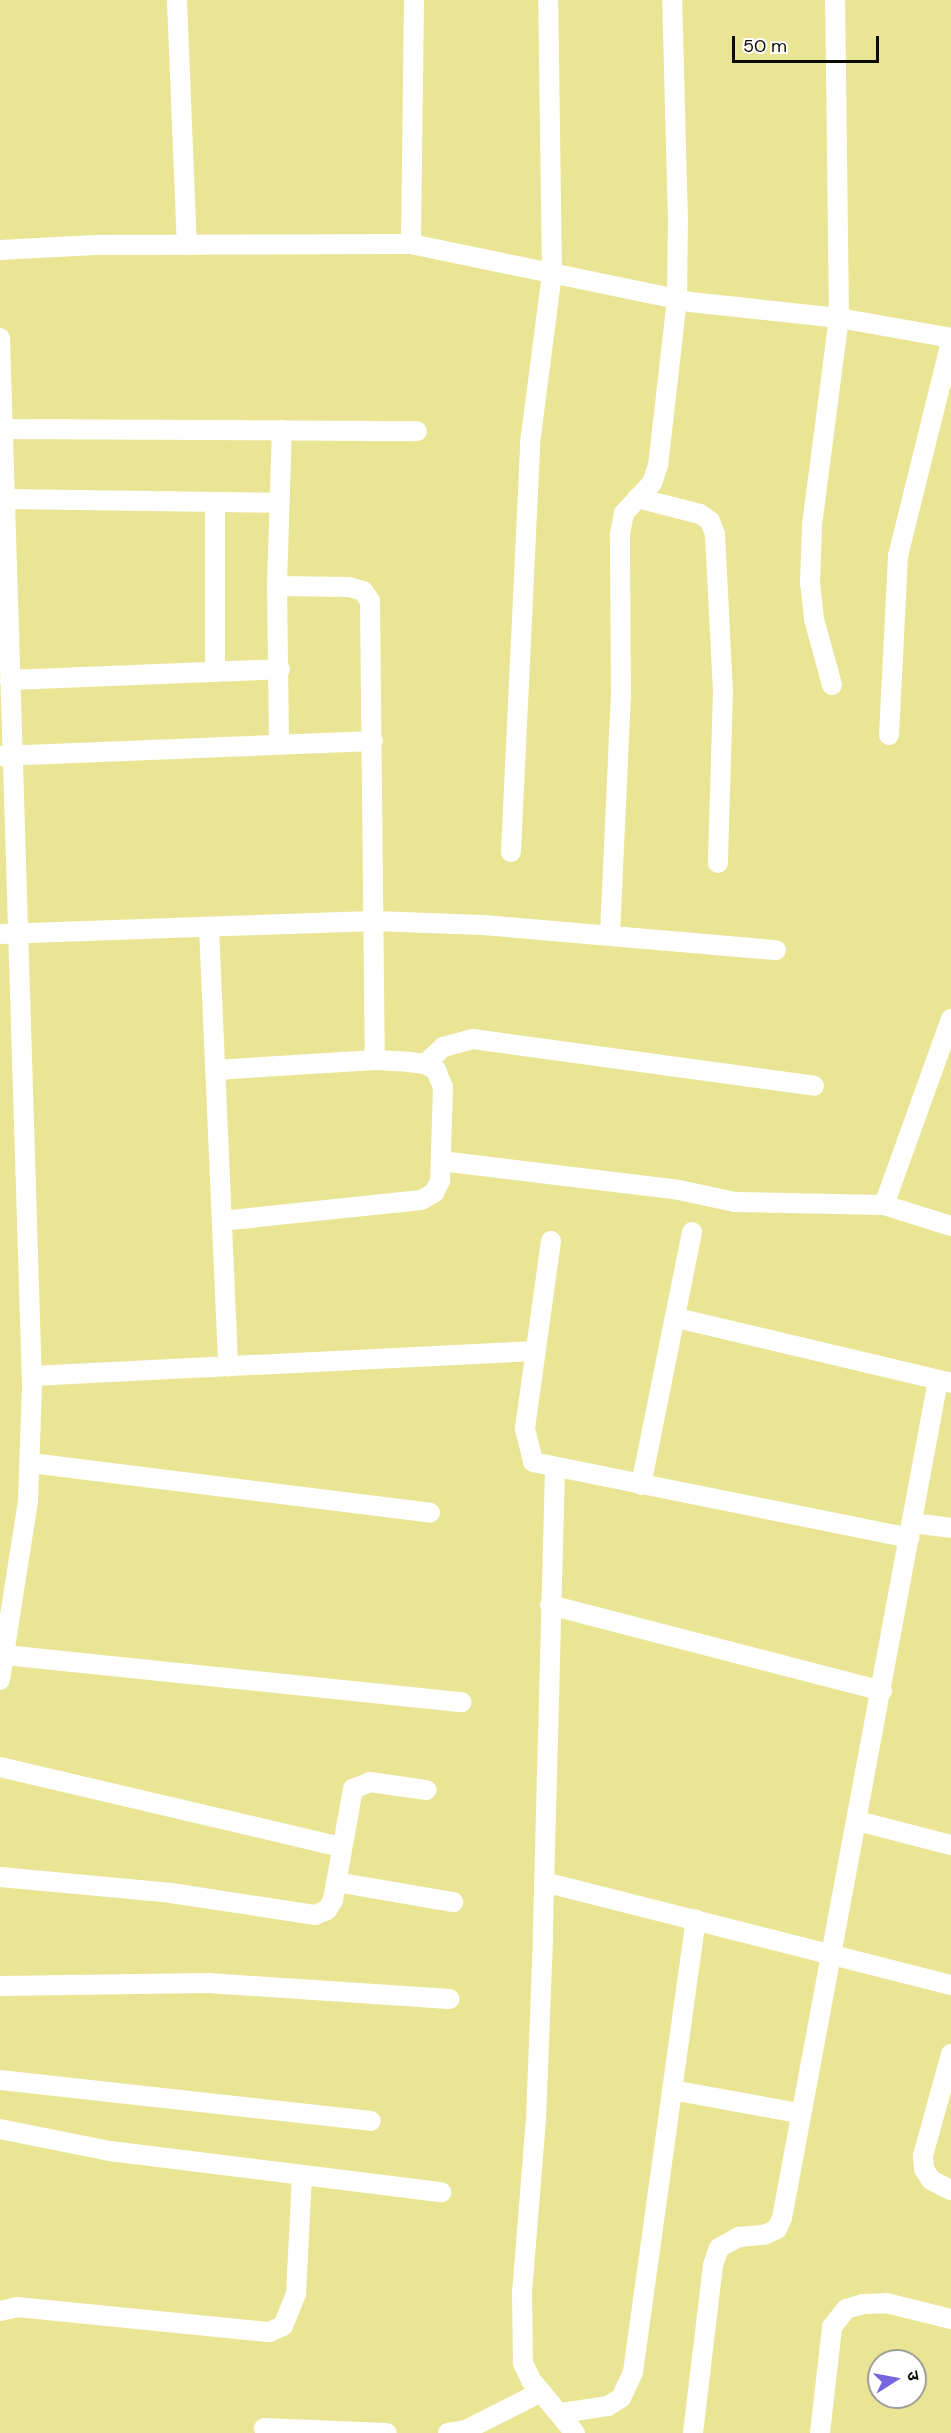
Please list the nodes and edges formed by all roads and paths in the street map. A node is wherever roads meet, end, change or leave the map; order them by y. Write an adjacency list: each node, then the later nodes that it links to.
1 (177, 0): 7 (street)
2 (414, 0): 6 (street)
3 (548, 0): 9 (street)
4 (672, 0): 10 (street)
5 (835, 0): 11 (street)
6 (411, 244): 7 (street); 9 (street)
7 (187, 245): 8 (street)
8 (0, 250)
9 (552, 273): 10 (street); 30 (street)
10 (676, 299): 11 (street); 17 (street)
11 (839, 318): 13 (street); 25 (street)
12 (0, 338): 14 (street)
13 (951, 340): 26 (street)
14 (3, 429): 15 (street); 18 (street)
15 (282, 430): 16 (street); 20 (street)
16 (417, 431)
17 (637, 498): 31 (street); 35 (street)
18 (5, 499): 19 (street); 24 (street)
19 (215, 502): 20 (street); 23 (street)
20 (279, 503): 21 (street)
21 (277, 586): 22 (street); 27 (street)
22 (280, 669): 23 (street); 28 (street)
23 (216, 672): 24 (street)
24 (10, 680): 29 (street)
25 (832, 685)
26 (889, 735)
27 (373, 741): 28 (street); 32 (street)
28 (279, 745): 29 (street)
29 (6, 756): 34 (street)
30 (511, 852)
31 (718, 863)
32 (374, 921): 33 (street); 35 (street); 38 (street)
33 (209, 927): 34 (street); 40 (street)
34 (9, 934): 51 (street)
35 (610, 934): 36 (street)
36 (776, 950)
37 (951, 1019): 43 (street)
38 (375, 1060): 39 (street); 40 (street)
39 (425, 1064): 41 (street); 42 (street)
40 (215, 1070): 44 (street)
41 (814, 1086)
42 (441, 1161): 43 (street); 44 (street)
43 (884, 1205): 45 (street)
44 (222, 1221): 50 (street)
45 (951, 1226)
46 (692, 1232): 48 (street)
47 (551, 1241): 49 (street)
48 (677, 1318): 52 (street); 55 (street)
49 (535, 1351): 50 (street); 54 (street)
50 (228, 1367): 51 (street)
51 (32, 1376): 53 (street)
52 (945, 1382): 58 (street)
53 (31, 1463): 56 (street); 60 (street)
54 (555, 1469): 55 (street); 59 (street)
55 (641, 1485): 58 (street)
56 (430, 1513)
57 (951, 1528): 58 (street)
58 (910, 1531): 62 (street)
59 (550, 1605): 62 (street); 71 (street)
60 (5, 1655): 61 (street); 63 (street)
61 (0, 1680)
62 (882, 1691): 66 (street)
63 (462, 1702)
64 (0, 1767): 68 (street)
65 (426, 1790): 68 (street)
66 (858, 1821): 67 (street); 74 (street)
67 (951, 1845)
68 (342, 1846): 70 (street)
69 (0, 1877): 70 (street)
70 (336, 1882): 72 (street)
71 (544, 1882): 73 (street); 89 (street)
72 (453, 1902)
73 (696, 1919): 74 (street); 80 (street)
74 (831, 1952): 75 (street); 81 (street)
75 (951, 1985)
76 (0, 1986): 77 (street)
77 (449, 1999)
78 (951, 2054): 85 (street)
79 (0, 2080): 82 (street)
80 (672, 2090): 81 (street); 90 (street)
81 (799, 2113): 95 (street)
82 (370, 2121)
83 (0, 2129): 84 (street)
84 (302, 2175): 86 (street); 87 (street)
85 (951, 2190)
86 (441, 2192)
87 (0, 2311)
88 (951, 2319): 96 (street)
89 (541, 2392): 90 (street); 93 (street)
90 (562, 2413): 94 (street)
91 (264, 2428): 92 (street)
92 (387, 2433)
93 (448, 2433)
94 (575, 2433)
95 (693, 2433)
96 (820, 2433)

